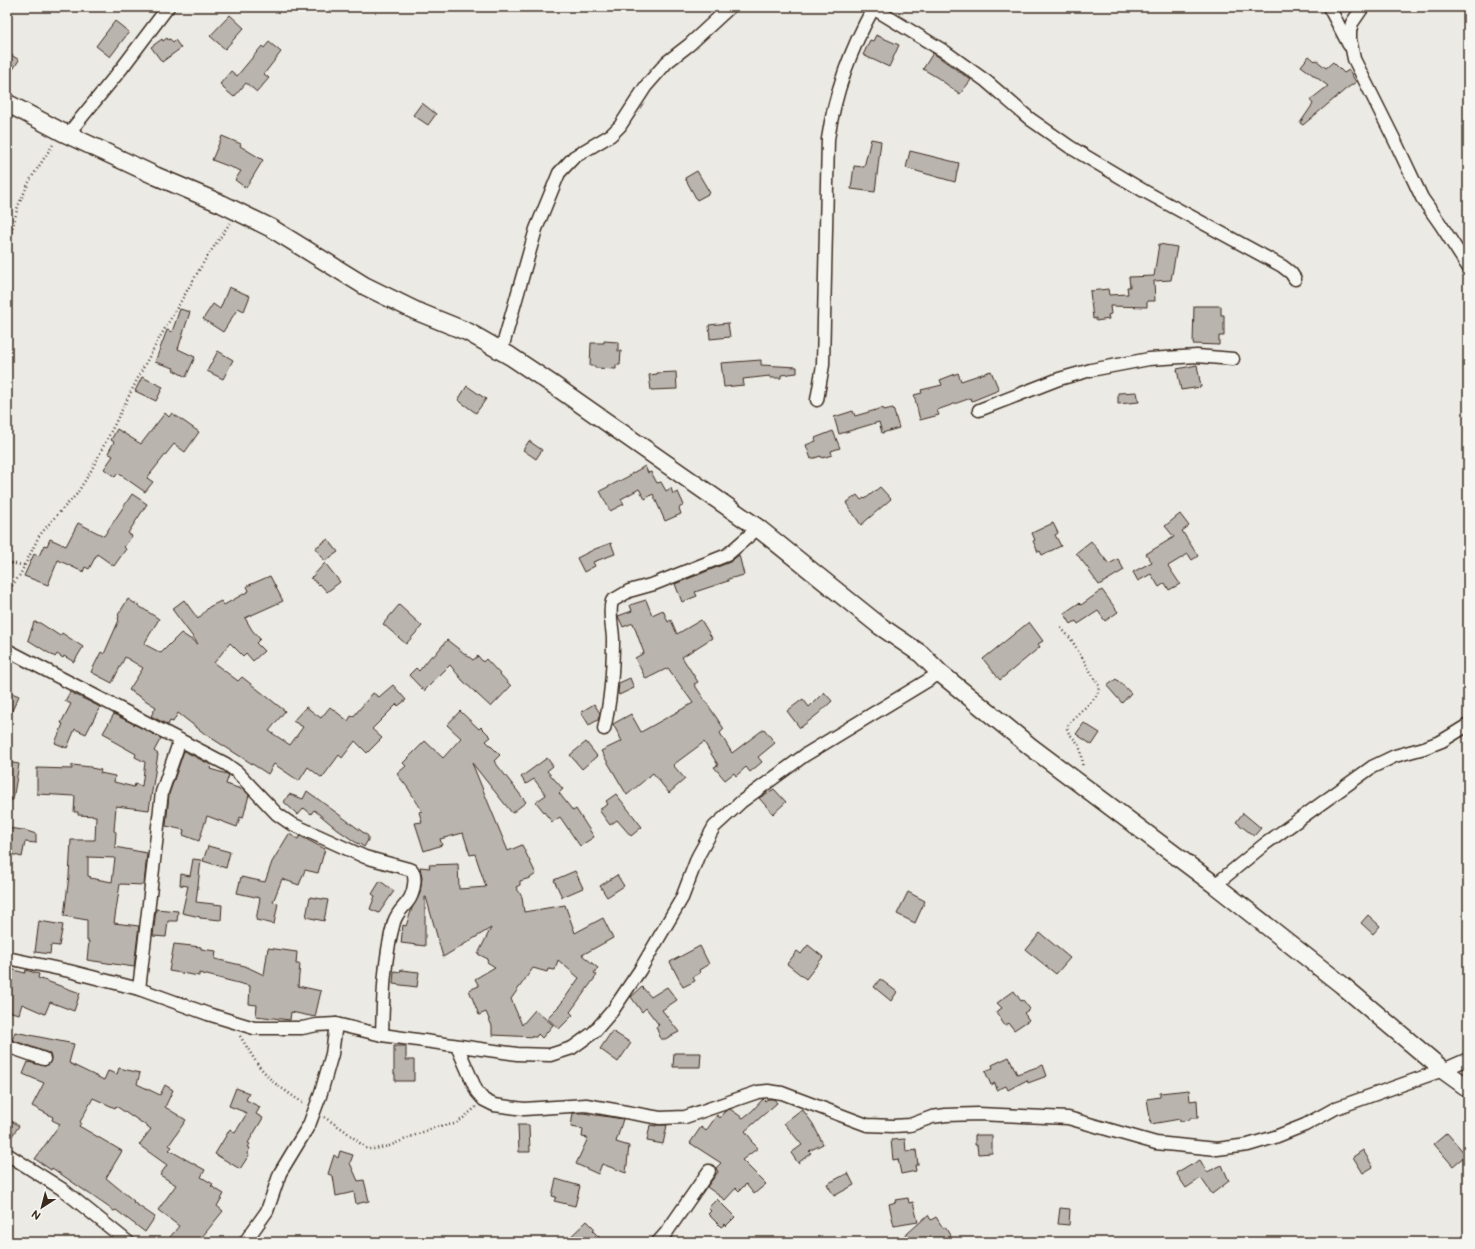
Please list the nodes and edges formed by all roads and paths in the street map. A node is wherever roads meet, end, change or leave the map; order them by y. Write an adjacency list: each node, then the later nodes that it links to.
1 (168, 7): 8 (street)
2 (730, 7): 13 (street)
3 (1329, 7): 6 (street)
4 (1363, 7): 6 (street)
5 (873, 8): 12 (street); 15 (street)
6 (1351, 50): 11 (street)
7 (7, 103): 8 (street)
8 (65, 133): 9 (street); 10 (path)
9 (238, 212): 13 (street); 19 (path)
10 (7, 247)
11 (1468, 267)
12 (1295, 279)
13 (501, 352): 17 (street)
14 (1233, 359): 16 (street)
15 (817, 400)
16 (979, 410)
17 (758, 528): 23 (street); 25 (street)
18 (7, 563): 19 (path)
19 (24, 566): 20 (path)
20 (7, 592)
21 (1061, 628): 27 (path)
22 (7, 650): 26 (street)
23 (940, 673): 27 (street); 35 (street)
24 (1468, 725): 28 (street)
25 (604, 729)
26 (180, 740): 30 (street); 33 (street)
27 (1074, 779): 28 (street)
28 (1215, 885): 38 (street)
29 (7, 958): 30 (street)
30 (139, 989): 31 (street)
31 (232, 1022): 32 (street); 41 (path)
32 (336, 1024): 33 (street); 41 (street)
33 (382, 1035): 35 (street)
34 (7, 1046): 36 (street)
35 (457, 1046): 40 (street)
36 (44, 1059)
37 (1468, 1059): 38 (street)
38 (1443, 1070): 39 (street); 40 (street)
39 (1468, 1088)
40 (484, 1100): 41 (path)
41 (314, 1110): 45 (street)
42 (7, 1154): 44 (street)
43 (709, 1171): 46 (street)
44 (128, 1242)
45 (245, 1242)
46 (658, 1242)

